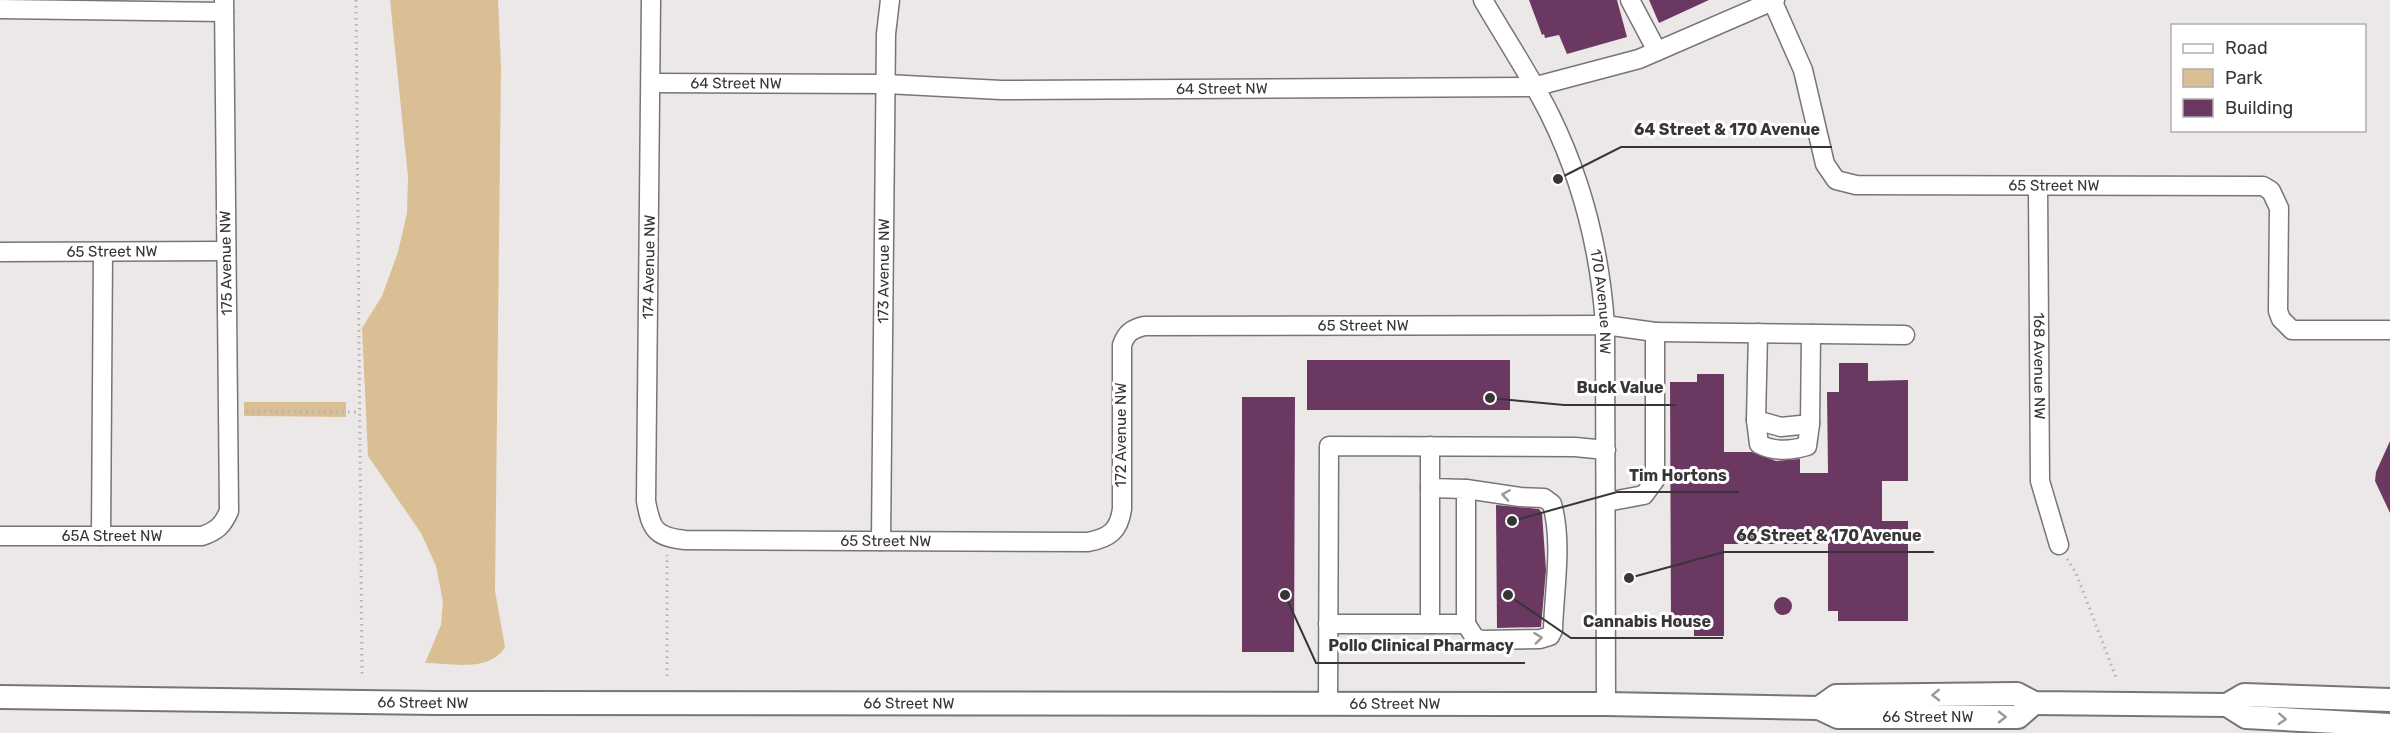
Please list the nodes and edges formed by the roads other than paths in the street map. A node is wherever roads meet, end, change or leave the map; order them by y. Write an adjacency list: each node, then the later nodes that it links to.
1 (651, 0): 10 (street, 174 Avenue NW)
2 (890, 0): 11 (street, 173 Avenue NW)
3 (1483, 0): 12 (street, 170 Avenue NW)
4 (1630, 0): 9 (street)
5 (1774, 0): 9 (street, 64 Street NW); 13 (street, 65 Street NW)
6 (99, 6): 7 (street); 8 (street)
7 (224, 6): 14 (street, 175 Avenue NW)
8 (0, 9)
9 (1657, 51): 12 (street, 64 Street NW)
10 (651, 83): 11 (street, 64 Street NW); 35 (street, 174 Avenue NW)
11 (886, 84): 12 (street, 64 Street NW); 36 (street, 173 Avenue NW)
12 (1533, 87): 17 (street, 170 Avenue NW)
13 (2038, 186): 18 (street, 65 Street NW); 37 (street, 168 Avenue NW)
14 (225, 251): 16 (street, 65 Street NW); 31 (street, 175 Avenue NW)
15 (0, 252): 16 (street, 65 Street NW)
16 (103, 252): 34 (street)
17 (1605, 326): 19 (street, 65 Street NW); 23 (street, 65 Street NW); 27 (street, 170 Avenue NW)
18 (2390, 330)
19 (1655, 332): 20 (street, 65 Street NW); 30 (street)
20 (1758, 333): 21 (street, 65 Street NW); 24 (street)
21 (1811, 334): 22 (street, 65 Street NW); 25 (street)
22 (1905, 335)
23 (1125, 336): 32 (street, 172 Avenue NW)
24 (1756, 420): 25 (street); 25 (street)
25 (1810, 424)
26 (1430, 446): 27 (street); 28 (street); 38 (street)
27 (1606, 450): 30 (street, 170 Avenue NW)
28 (1430, 489): 29 (street); 39 (street)
29 (1466, 489): 40 (street); 40 (street, one-way to 29)
30 (1606, 502): 44 (street, 170 Avenue NW)
31 (223, 525): 34 (street, 65A Street NW)
32 (1113, 533): 36 (street, 65 Street NW)
33 (0, 536): 34 (street, 65A Street NW)
34 (100, 536)
35 (663, 536): 36 (street, 65 Street NW)
36 (881, 541)
37 (2059, 545)
38 (1328, 624): 39 (street); 43 (street)
39 (1430, 624): 40 (street)
40 (1466, 624)
41 (0, 697): 43 (main road, 66 Street NW)
42 (2390, 700): 45 (main road, 66 Street NW)
43 (1328, 704): 44 (main road, 66 Street NW)
44 (1606, 704): 45 (main road, 66 Street NW)
45 (2227, 705): 46 (main road, 66 Street NW, one-way to 46)
46 (2390, 724)

